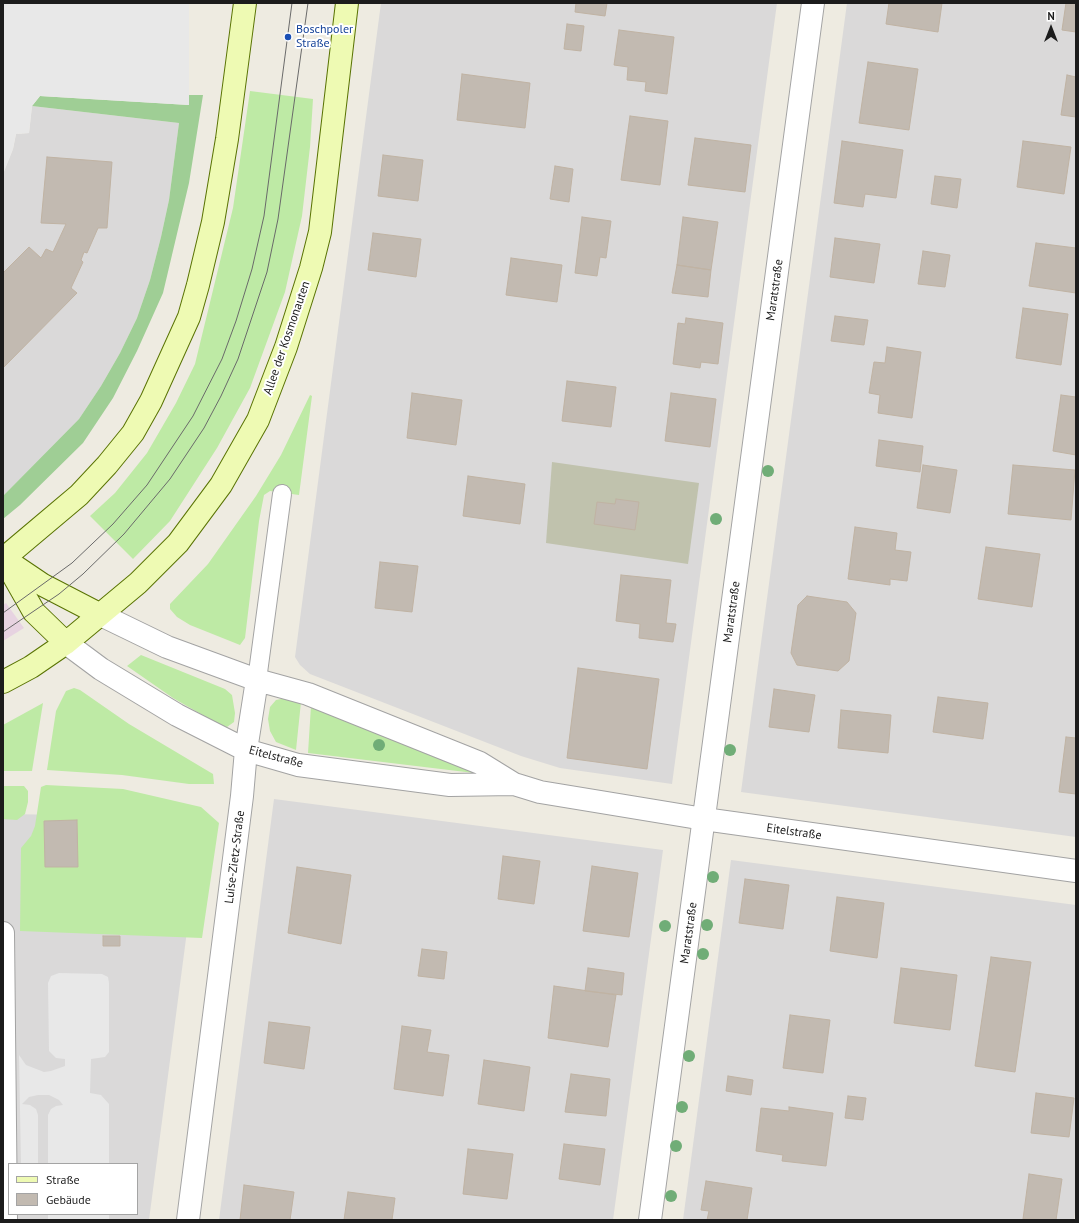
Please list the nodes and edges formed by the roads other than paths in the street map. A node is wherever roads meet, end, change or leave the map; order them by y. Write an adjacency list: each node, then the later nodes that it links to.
1 (246, 3): 5 (main road)
2 (347, 3): 6 (main road, Allee der Kosmonauten)
3 (813, 3): 12 (street, Maratstraße)
4 (282, 494): 8 (lane, Luise-Zietz-Straße)
5 (3, 558): 6 (main road); 7 (main road)
6 (99, 614): 7 (main road, Allee der Kosmonauten); 8 (street, Eitelstraße)
7 (66, 643): 9 (main road, Allee der Kosmonauten); 10 (street, Eitelstraße)
8 (256, 680): 10 (street, Luise-Zietz-Straße); 11 (street, Eitelstraße)
9 (3, 682)
10 (246, 750): 11 (street, Eitelstraße); 16 (street, Luise-Zietz-Straße)
11 (514, 784): 12 (street, Eitelstraße)
12 (704, 819): 13 (street, Eitelstraße); 17 (street, Maratstraße)
13 (1076, 871)
14 (3, 933): 15 (street)
15 (6, 1220)
16 (188, 1220)
17 (650, 1220)

